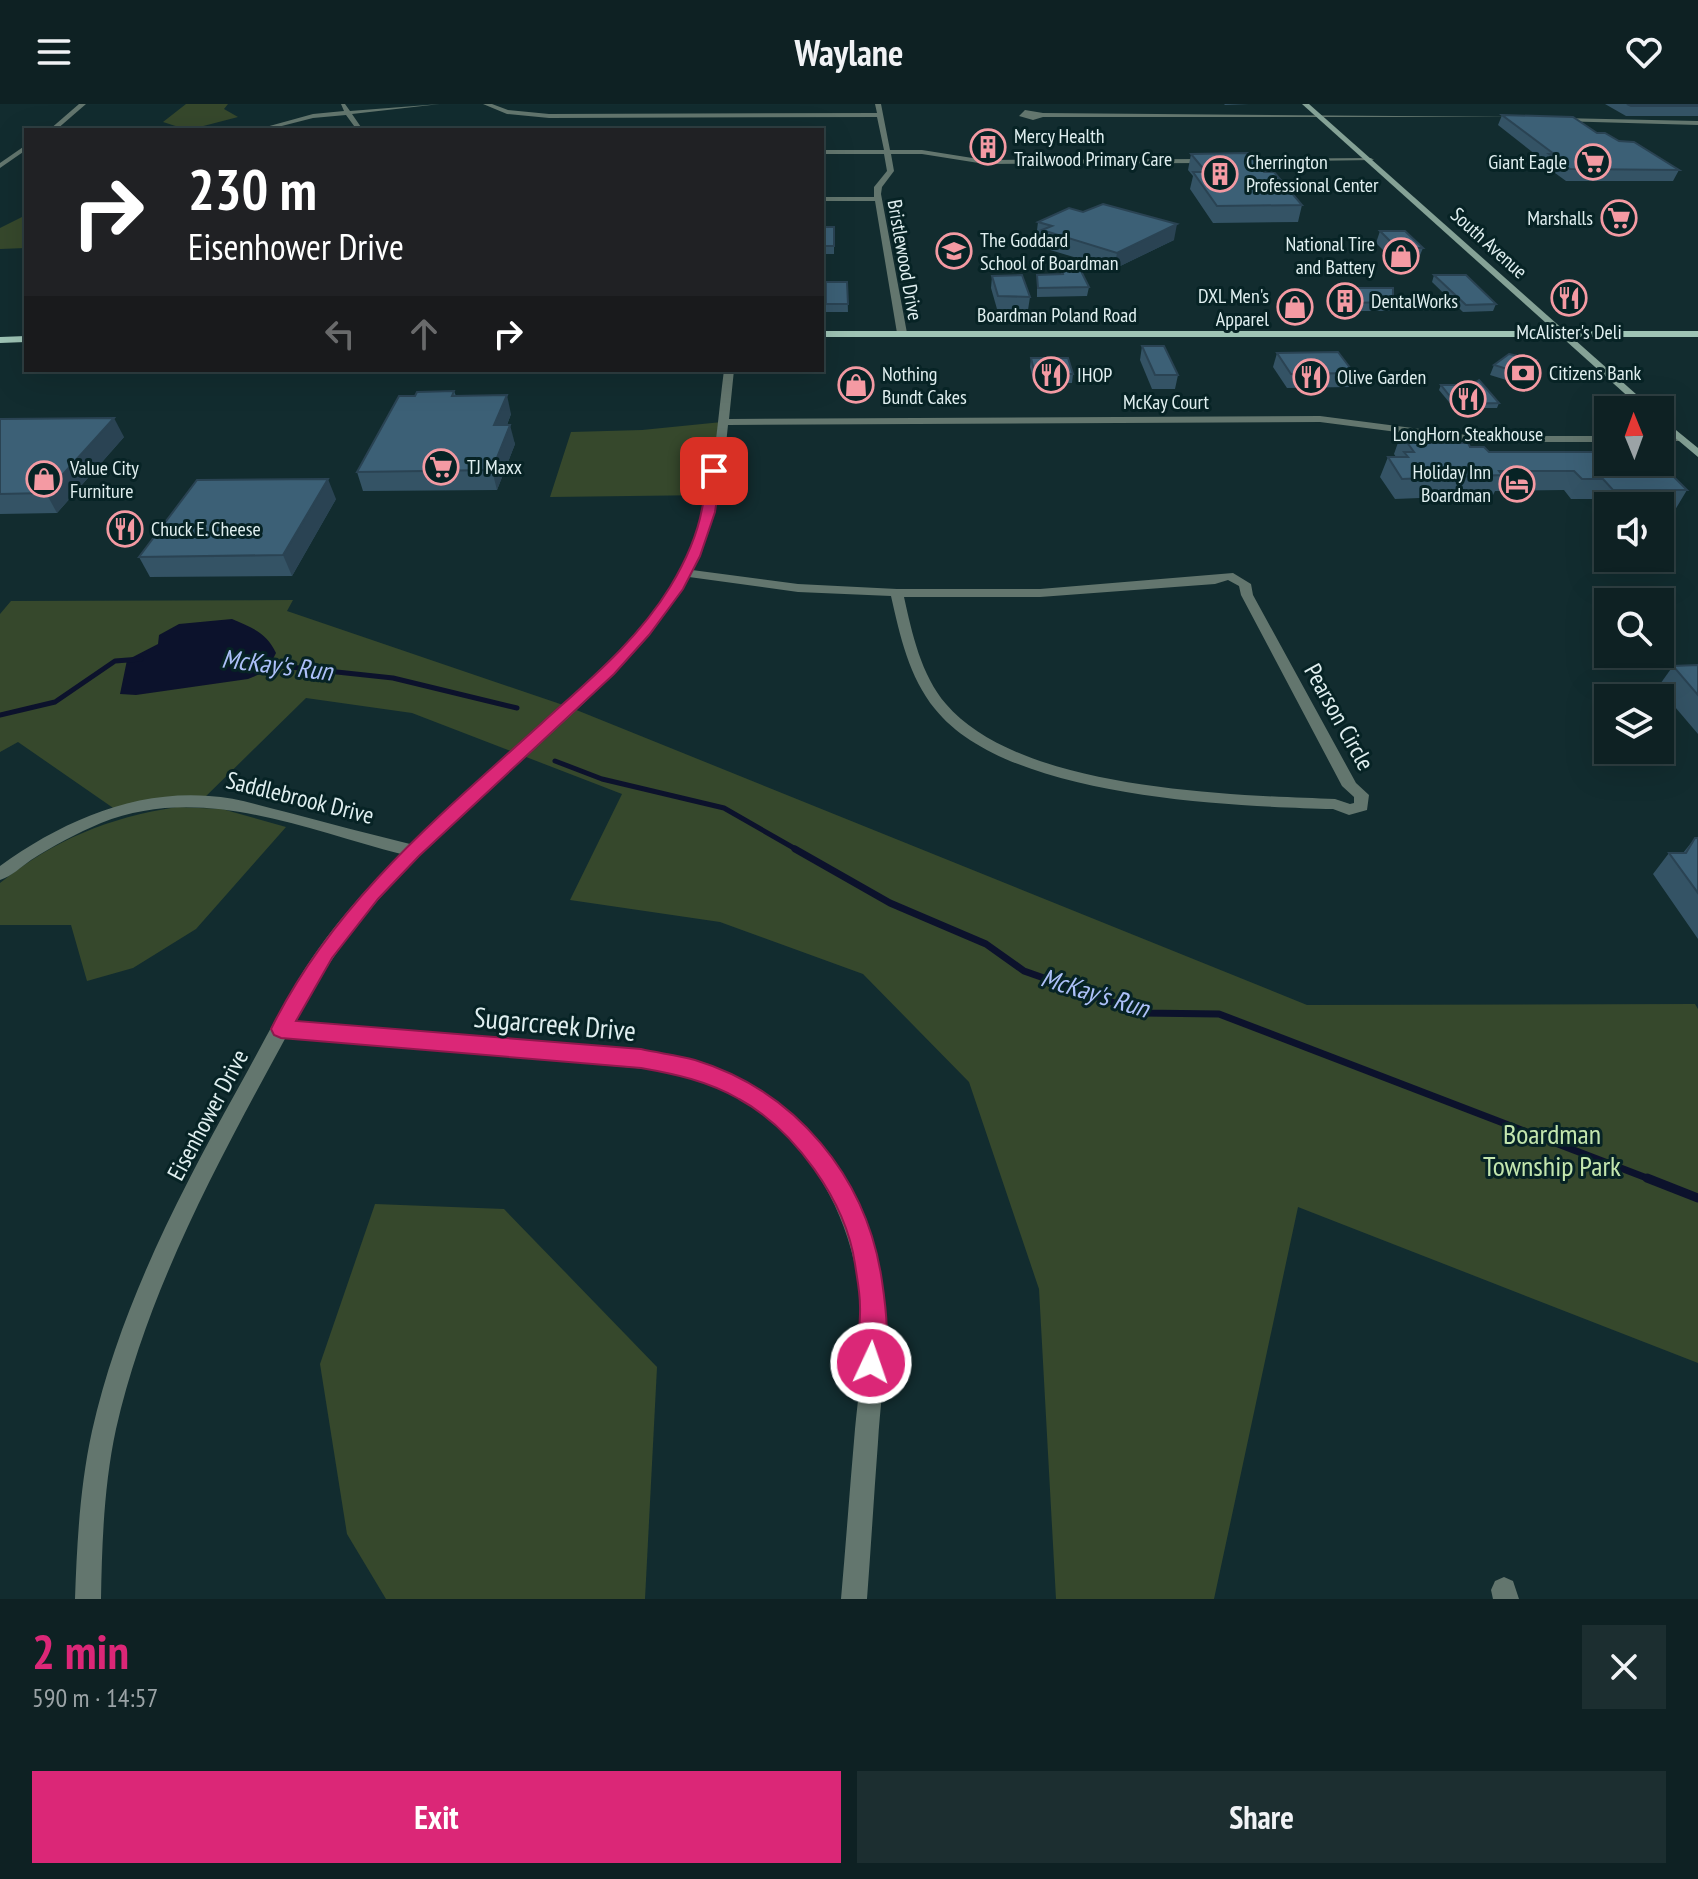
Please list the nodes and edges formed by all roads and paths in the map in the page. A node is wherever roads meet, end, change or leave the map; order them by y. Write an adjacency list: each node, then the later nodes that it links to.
1 (83, 104): 14 (street)
2 (342, 104): 7 (street)
3 (437, 104): 7 (street)
4 (486, 104): 8 (street)
5 (878, 104): 8 (street, Bristlewood Drive)
6 (1305, 104): 10 (main road, South Avenue)
7 (348, 113): 15 (street); 16 (street)
8 (880, 115): 18 (street, Bristlewood Drive)
9 (1043, 115): 10 (street)
10 (1322, 118): 11 (street); 20 (main road, South Avenue)
11 (1533, 118)
12 (1555, 120): 13 (street)
13 (1698, 123)
14 (54, 128)
15 (265, 128)
16 (359, 128)
17 (24, 148): 23 (street)
18 (887, 151): 19 (street); 21 (street); 25 (street, Bristlewood Drive)
19 (824, 152)
20 (1371, 160): 22 (street); 27 (main road, South Avenue)
21 (1216, 161)
22 (1230, 161)
23 (0, 166)
24 (824, 199): 25 (street)
25 (877, 199): 28 (street, Bristlewood Drive)
26 (1698, 325): 27 (main road, Boardman Poland Road)
27 (1560, 331): 28 (main road, Boardman Poland Road); 31 (main road, Boardman Poland Road); 36 (main road, South Avenue)
28 (902, 333): 30 (main road, Boardman Poland Road)
29 (0, 334): 32 (main road)
30 (824, 334)
31 (1698, 334)
32 (24, 337)
33 (24, 337): 34 (main road)
34 (0, 340)
35 (729, 372): 37 (street, Eisenhower Drive)
36 (1633, 396)
37 (722, 422): 41 (street, McKay Court); 43 (street, Eisenhower Drive)
38 (1674, 433): 40 (main road)
39 (1674, 438): 40 (street)
40 (1680, 438): 42 (main road)
41 (1594, 439)
42 (1698, 454)
43 (684, 573): 44 (street, Pearson Circle); 45 (street, Eisenhower Drive)
44 (897, 593): 44 (street, Pearson Circle)
45 (413, 851): 46 (street, Saddlebrook Drive); 47 (street, Eisenhower Drive)
46 (0, 874)
47 (281, 1029): 48 (street, Eisenhower Drive); 49 (street, Sugarcreek Drive)
48 (88, 1599)
49 (854, 1599)

